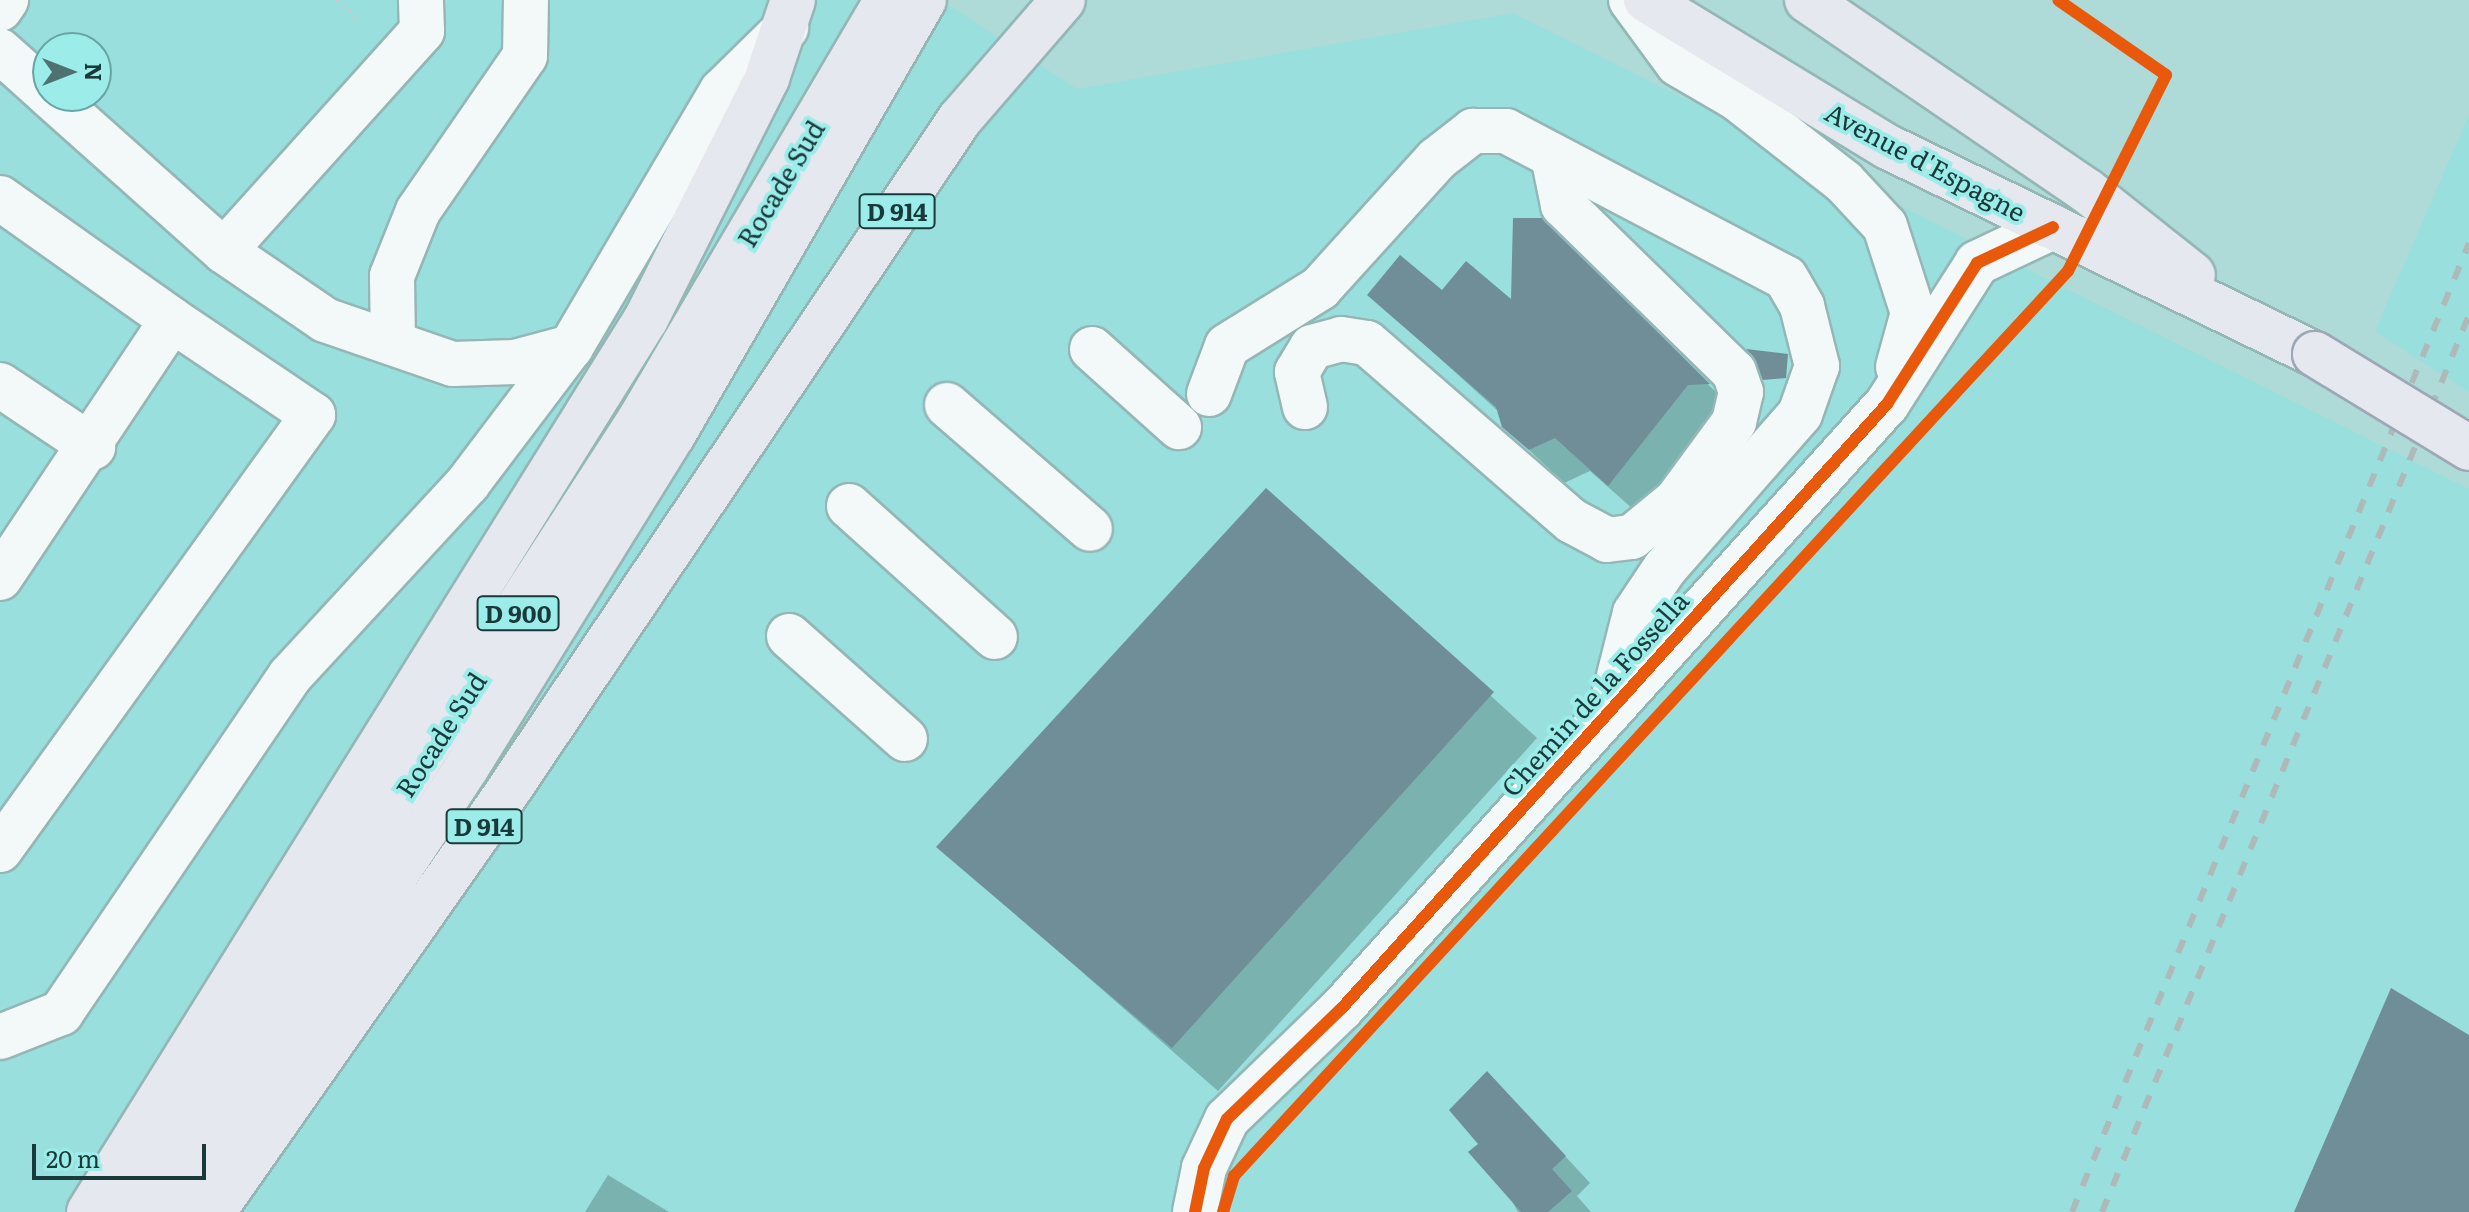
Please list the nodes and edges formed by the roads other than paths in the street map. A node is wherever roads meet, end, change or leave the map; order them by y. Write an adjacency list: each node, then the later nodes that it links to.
1 (6, 0): 10 (street)
2 (421, 0): 18 (street)
3 (526, 0): 21 (street)
4 (887, 0): 44 (main road, Rocade Sud / D 900)
5 (924, 0): 40 (main road, Rocade Sud / D 900)
6 (1063, 0): 39 (main road, D 914)
7 (1631, 0): 26 (street, Chemin de la Fossella)
8 (1646, 0): 17 (main road, Avenue d'Espagne)
9 (1807, 0): 20 (main road, Avenue d'Espagne)
10 (0, 9)
11 (790, 14): 22 (street); 43 (main road)
12 (0, 51): 13 (street)
13 (32, 80)
14 (68, 112): 18 (street)
15 (1553, 156): 25 (street); 28 (street); 37 (street)
16 (0, 198): 19 (street)
17 (2053, 227): 20 (main road, Avenue d'Espagne); 26 (street, Chemin de la Fossella)
18 (224, 251): 21 (street)
19 (172, 320): 30 (street); 41 (street)
20 (2258, 327): 31 (main road, Avenue d'Espagne, bridge)
21 (393, 342): 22 (street)
22 (571, 347): 42 (street)
23 (1092, 349): 29 (street)
24 (0, 385): 30 (street)
25 (1209, 394)
26 (1887, 404): 37 (street, Chemin de la Fossella)
27 (947, 405): 33 (street)
28 (1305, 407)
29 (1179, 427)
30 (93, 447): 34 (street)
31 (2469, 448)
32 (849, 506): 36 (street)
33 (1090, 529)
34 (2, 570)
35 (789, 636): 38 (street)
36 (995, 637)
37 (1613, 702): 47 (street, Chemin de la Fossella)
38 (905, 739)
39 (532, 755): 40 (street); 46 (main road, D 914)
40 (456, 784): 45 (main road, Rocade Sud / D 900)
41 (0, 850)
42 (0, 1037)
43 (89, 1212)
44 (126, 1212)
45 (174, 1212)
46 (213, 1212)
47 (1195, 1212)

